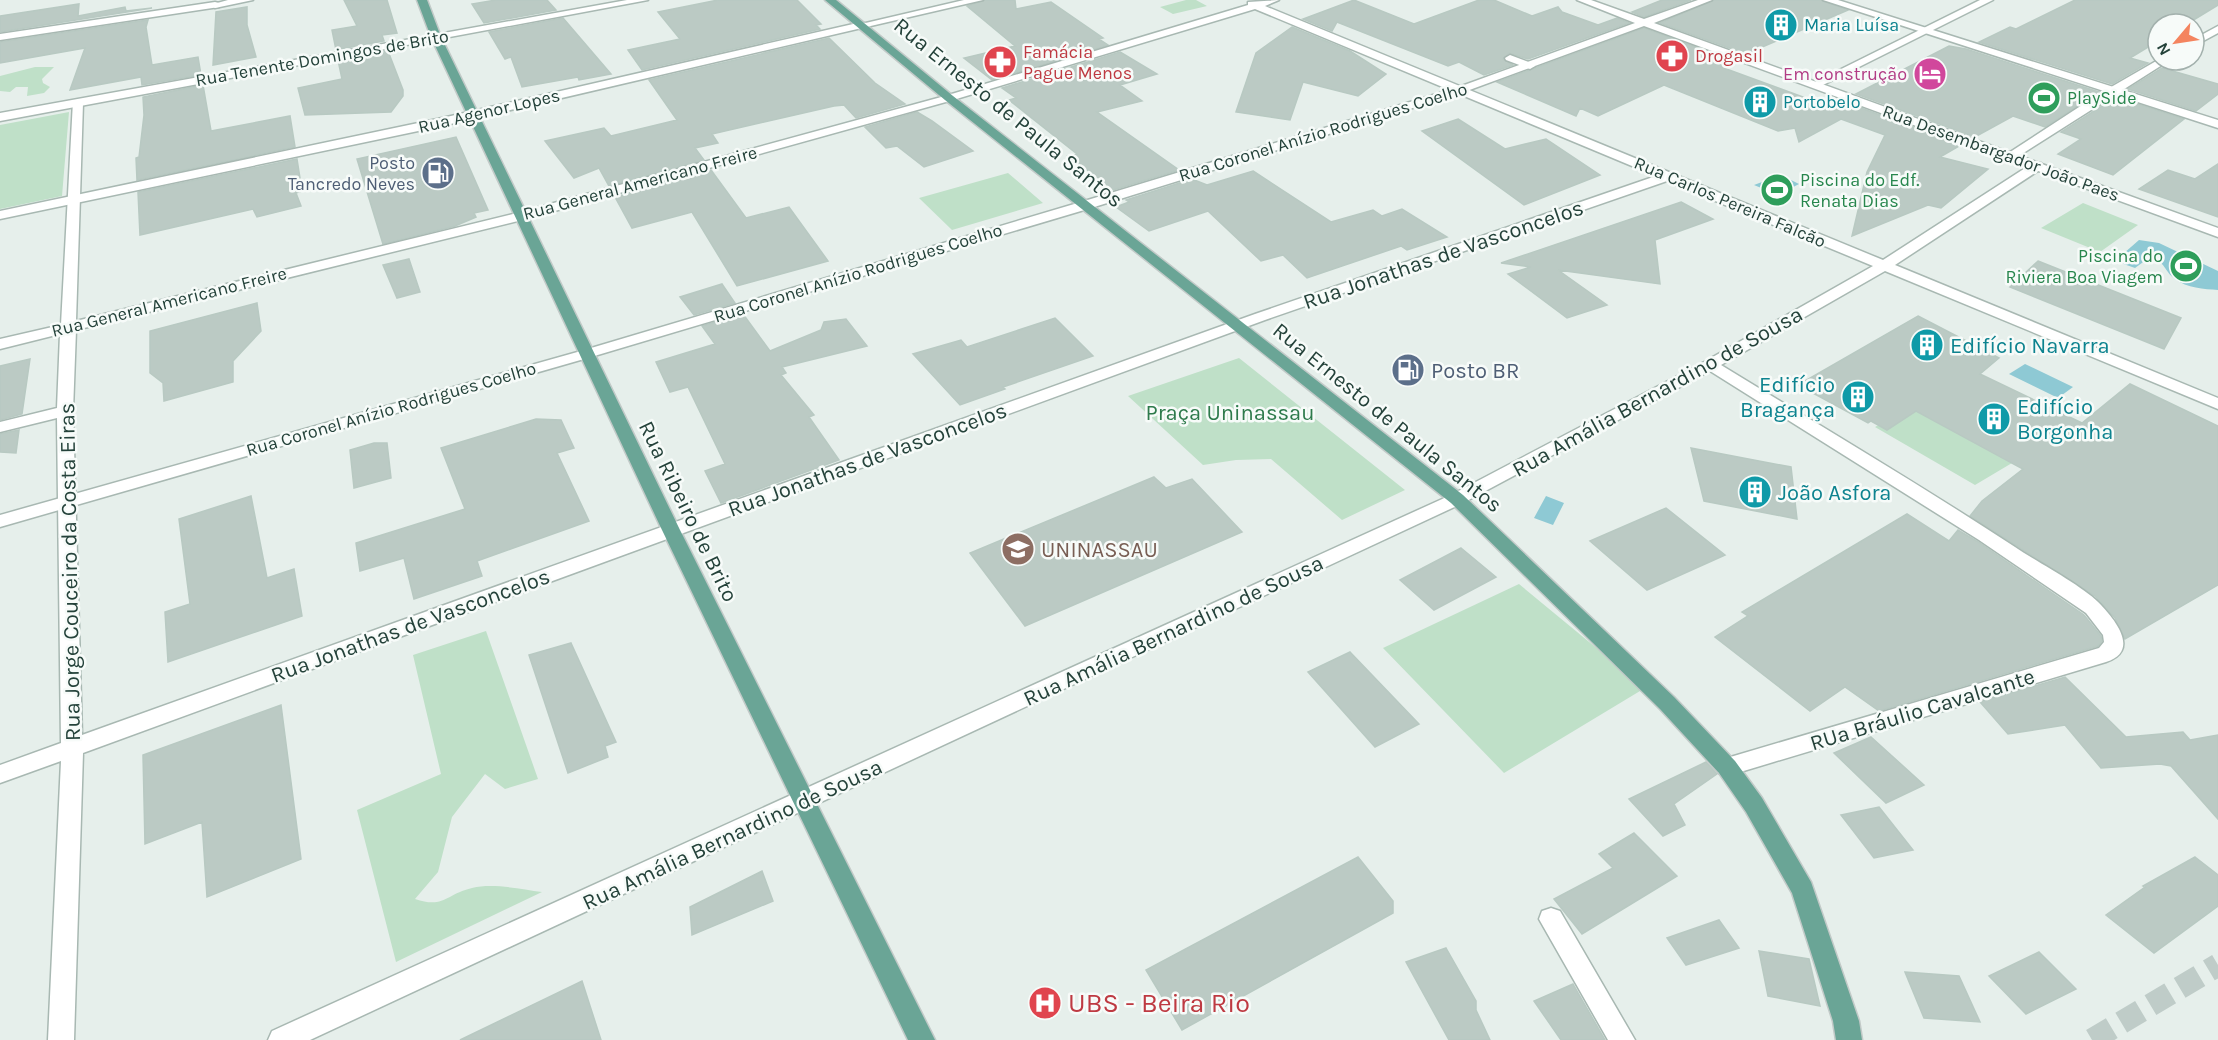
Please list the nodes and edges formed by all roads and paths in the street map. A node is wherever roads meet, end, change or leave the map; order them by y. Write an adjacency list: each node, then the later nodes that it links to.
1 (248, 0): 16 (street)
2 (422, 0): 17 (main road, Rua Ribeiro de Brito)
3 (644, 0): 17 (street, Rua Tenente Domingos de Brito)
4 (830, 0): 14 (main road, Rua Ernesto de Paula Santos)
5 (978, 0): 14 (street, Rua Agenor Lopes)
6 (1243, 0): 12 (street, Rua Carlos Pereira Falcão)
7 (1274, 0): 12 (street, Rua General Americano Freire)
8 (1581, 0): 13 (street, Rua Desembargador João Paes)
9 (1707, 0): 13 (street, Rua Coronel Anízio Rodrigues Coelho)
10 (1828, 0): 15 (street)
11 (1988, 0): 15 (street)
12 (1256, 5): 22 (street, Rua Carlos Pereira Falcão); 24 (street, Rua General Americano Freire)
13 (1644, 23): 19 (street, Rua Coronel Anízio Rodrigues Coelho); 21 (street, Rua Desembargador João Paes)
14 (862, 25): 24 (main road, Rua Ernesto de Paula Santos); 26 (street, Rua Agenor Lopes)
15 (1927, 31): 21 (street); 23 (street)
16 (0, 37)
17 (436, 37): 25 (street, Rua Tenente Domingos de Brito); 26 (main road, Rua Ribeiro de Brito)
18 (1510, 58): 19 (street)
19 (1530, 66): 22 (street, Rua Coronel Anízio Rodrigues Coelho)
20 (2146, 71): 23 (street)
21 (1815, 85): 29 (street, Rua Desembargador João Paes)
22 (1460, 90): 31 (street, Rua Carlos Pereira Falcão); 33 (street, Rua Coronel Anízio Rodrigues Coelho)
23 (2112, 91): 28 (street); 29 (street)
24 (949, 98): 33 (main road, Rua Ernesto de Paula Santos); 35 (street, Rua General Americano Freire)
25 (77, 103): 27 (street, Rua Tenente Domingos de Brito); 32 (street, Rua Jorge Couceiro da Costa Eiras)
26 (473, 115): 32 (street, Rua Agenor Lopes); 35 (main road, Rua Ribeiro de Brito)
27 (0, 117)
28 (2218, 124)
29 (2010, 156): 30 (street, Rua Desembargador João Paes)
30 (2037, 165): 36 (street, Rua Desembargador João Paes); 37 (street, Rua Amália Bernardino de Sousa)
31 (1668, 176): 37 (street, Rua Carlos Pereira Falcão); 38 (street, Rua Jonathas de Vasconcelos)
32 (75, 198): 34 (street, Rua Agenor Lopes); 39 (street, Rua Jorge Couceiro da Costa Eiras)
33 (1086, 205): 38 (main road, Rua Ernesto de Paula Santos); 41 (street, Rua Coronel Anízio Rodrigues Coelho)
34 (0, 215)
35 (521, 216): 39 (street, Rua General Americano Freire); 41 (main road, Rua Ribeiro de Brito)
36 (2218, 233)
37 (1884, 266): 42 (street, Rua Amália Bernardino de Sousa); 43 (street, Rua Carlos Pereira Falcão)
38 (1238, 326): 46 (main road, Rua Ernesto de Paula Santos); 49 (street, Rua Jonathas de Vasconcelos)
39 (70, 327): 40 (street, Rua General Americano Freire); 44 (street, Rua Jorge Couceiro da Costa Eiras)
40 (0, 344)
41 (586, 354): 47 (street, Rua Coronel Anízio Rodrigues Coelho); 49 (main road, Rua Ribeiro de Brito)
42 (1710, 365): 46 (street, Rua Amália Bernardino de Sousa); 51 (street, RUa Bráulio Cavalcante)
43 (2218, 404)
44 (65, 411): 45 (street); 47 (street, Rua Jorge Couceiro da Costa Eiras)
45 (0, 427)
46 (1457, 499): 51 (main road, Rua Ernesto de Paula Santos); 53 (street, Rua Amália Bernardino de Sousa)
47 (67, 501): 48 (street, Rua Coronel Anízio Rodrigues Coelho); 50 (street, Rua Jorge Couceiro da Costa Eiras)
48 (0, 521)
49 (671, 530): 50 (street, Rua Jonathas de Vasconcelos); 53 (main road, Rua Ribeiro de Brito)
50 (72, 750): 52 (street, Rua Jonathas de Vasconcelos); 56 (street, Rua Jorge Couceiro da Costa Eiras)
51 (1727, 767): 55 (main road, Rua Ernesto de Paula Santos)
52 (0, 774)
53 (805, 801): 57 (street, Rua Amália Bernardino de Sousa); 58 (main road, Rua Ribeiro de Brito)
54 (1551, 919): 59 (street)
55 (1847, 1030)
56 (61, 1040)
57 (281, 1040)
58 (922, 1040)
59 (1622, 1040)

